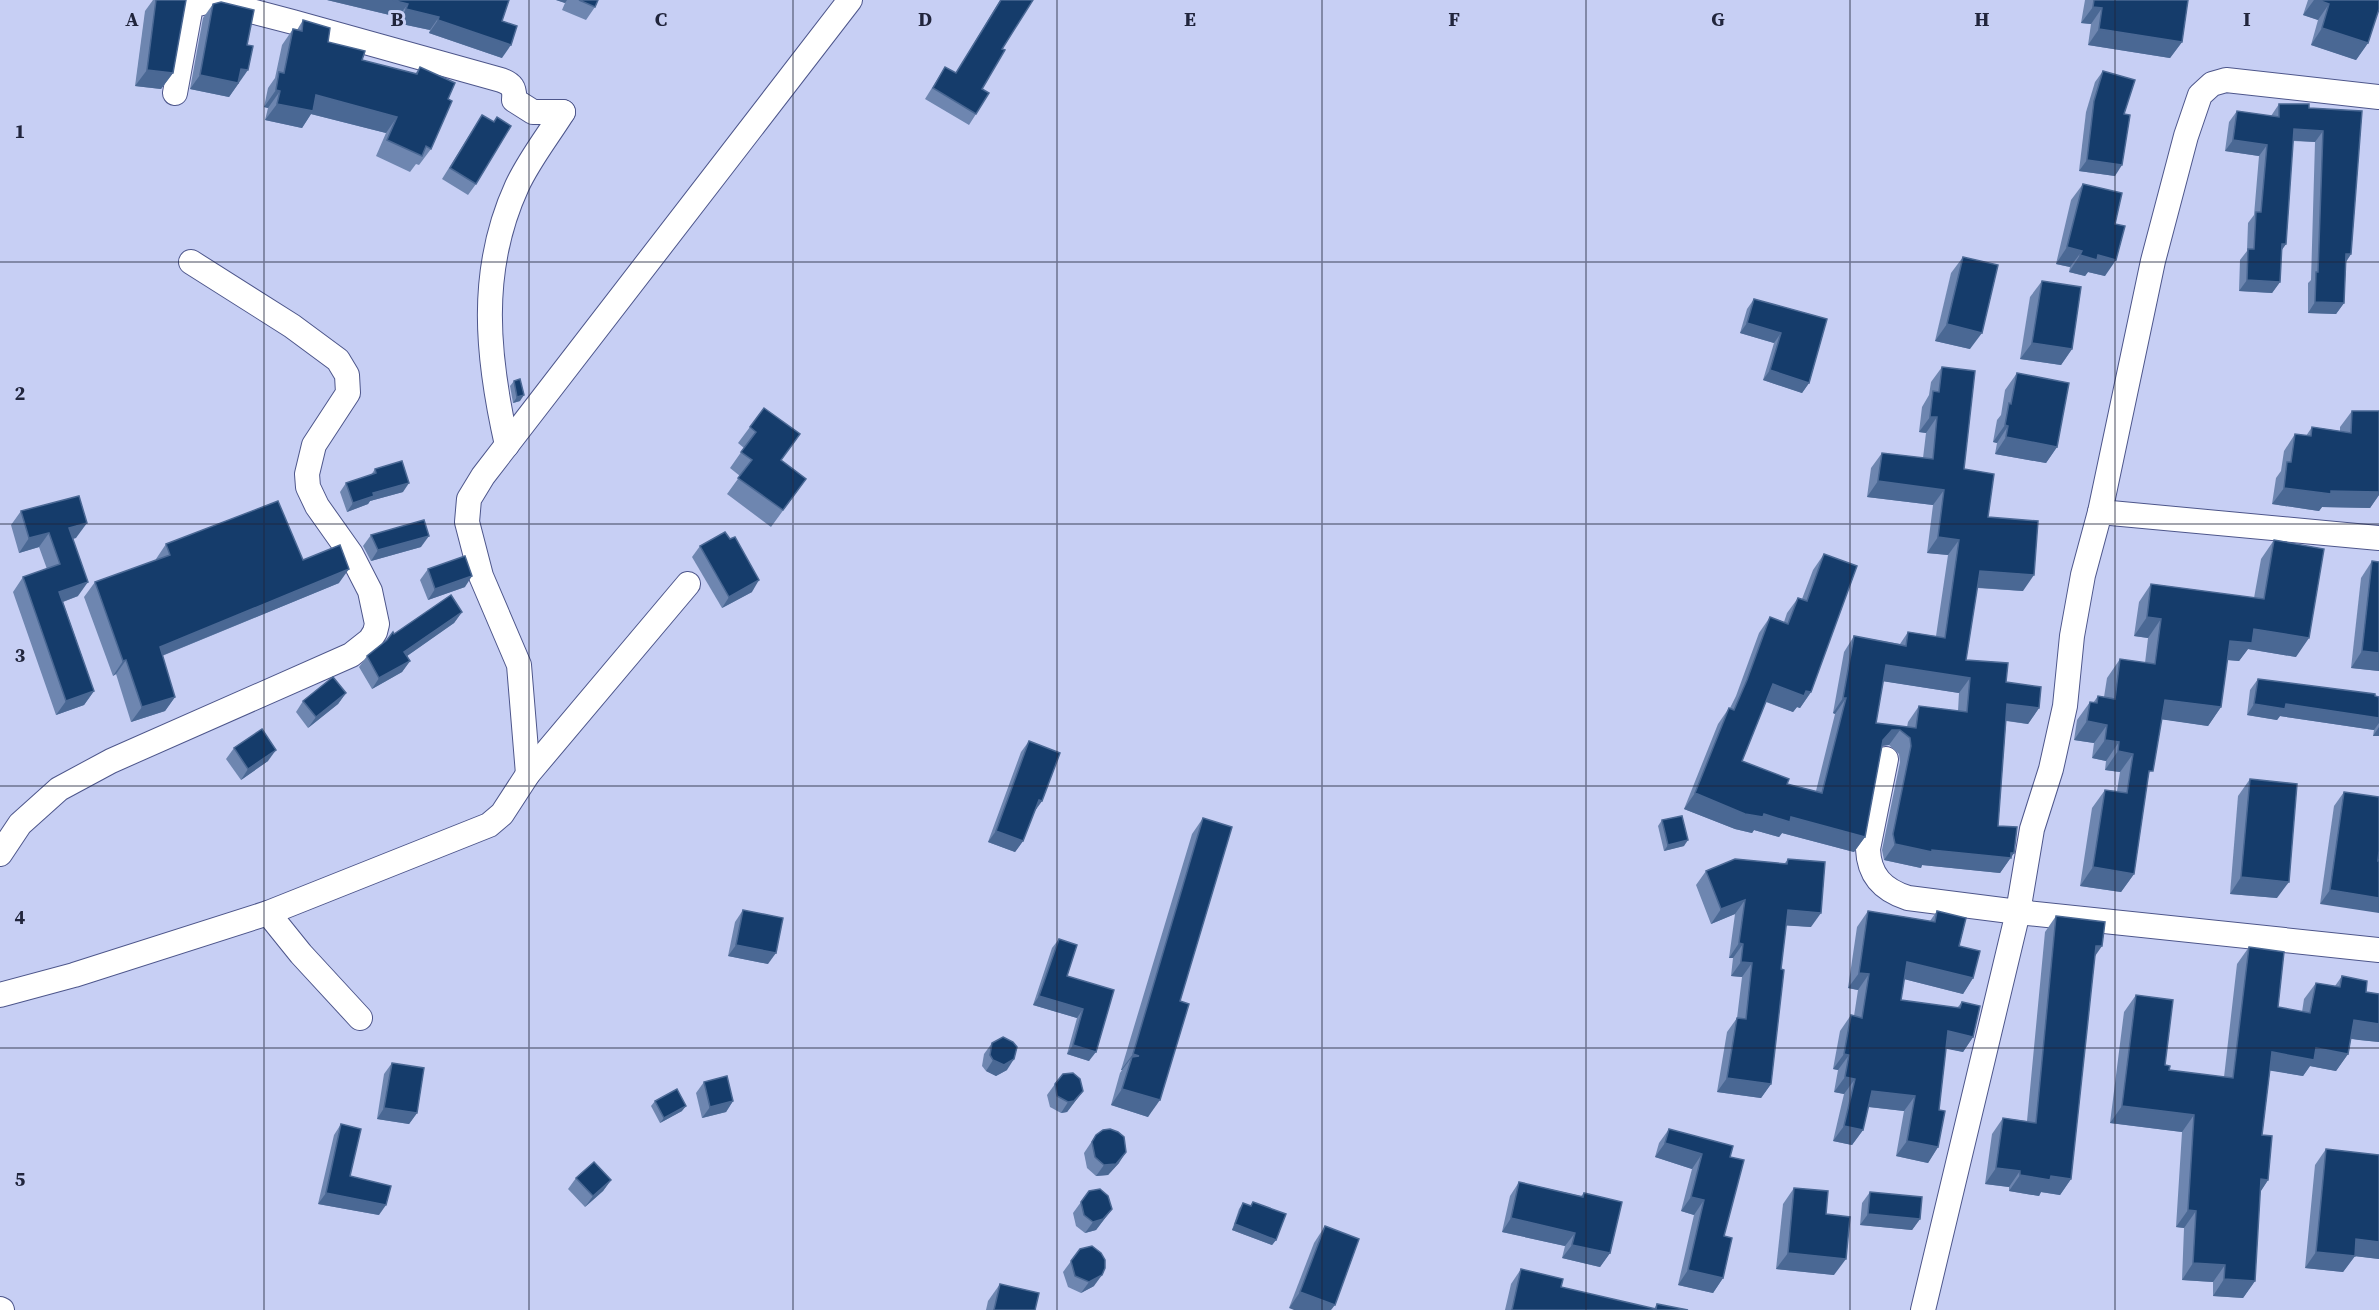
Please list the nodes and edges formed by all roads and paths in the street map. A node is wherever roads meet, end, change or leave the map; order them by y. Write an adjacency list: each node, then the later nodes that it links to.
1 (209, 0): 3 (street); 6 (street)
2 (850, 0): 6 (street)
3 (175, 93)
4 (2379, 97): 7 (street)
5 (191, 262): 12 (street)
6 (507, 445): 11 (street)
7 (2100, 512): 8 (street); 13 (street)
8 (2379, 538)
9 (688, 584): 11 (street)
10 (1886, 759): 13 (street)
11 (528, 774): 14 (street)
12 (0, 854)
13 (2018, 912): 15 (street); 18 (street)
14 (268, 914): 16 (street); 17 (street)
15 (2379, 950)
16 (0, 994)
17 (360, 1018)
18 (1923, 1310)

